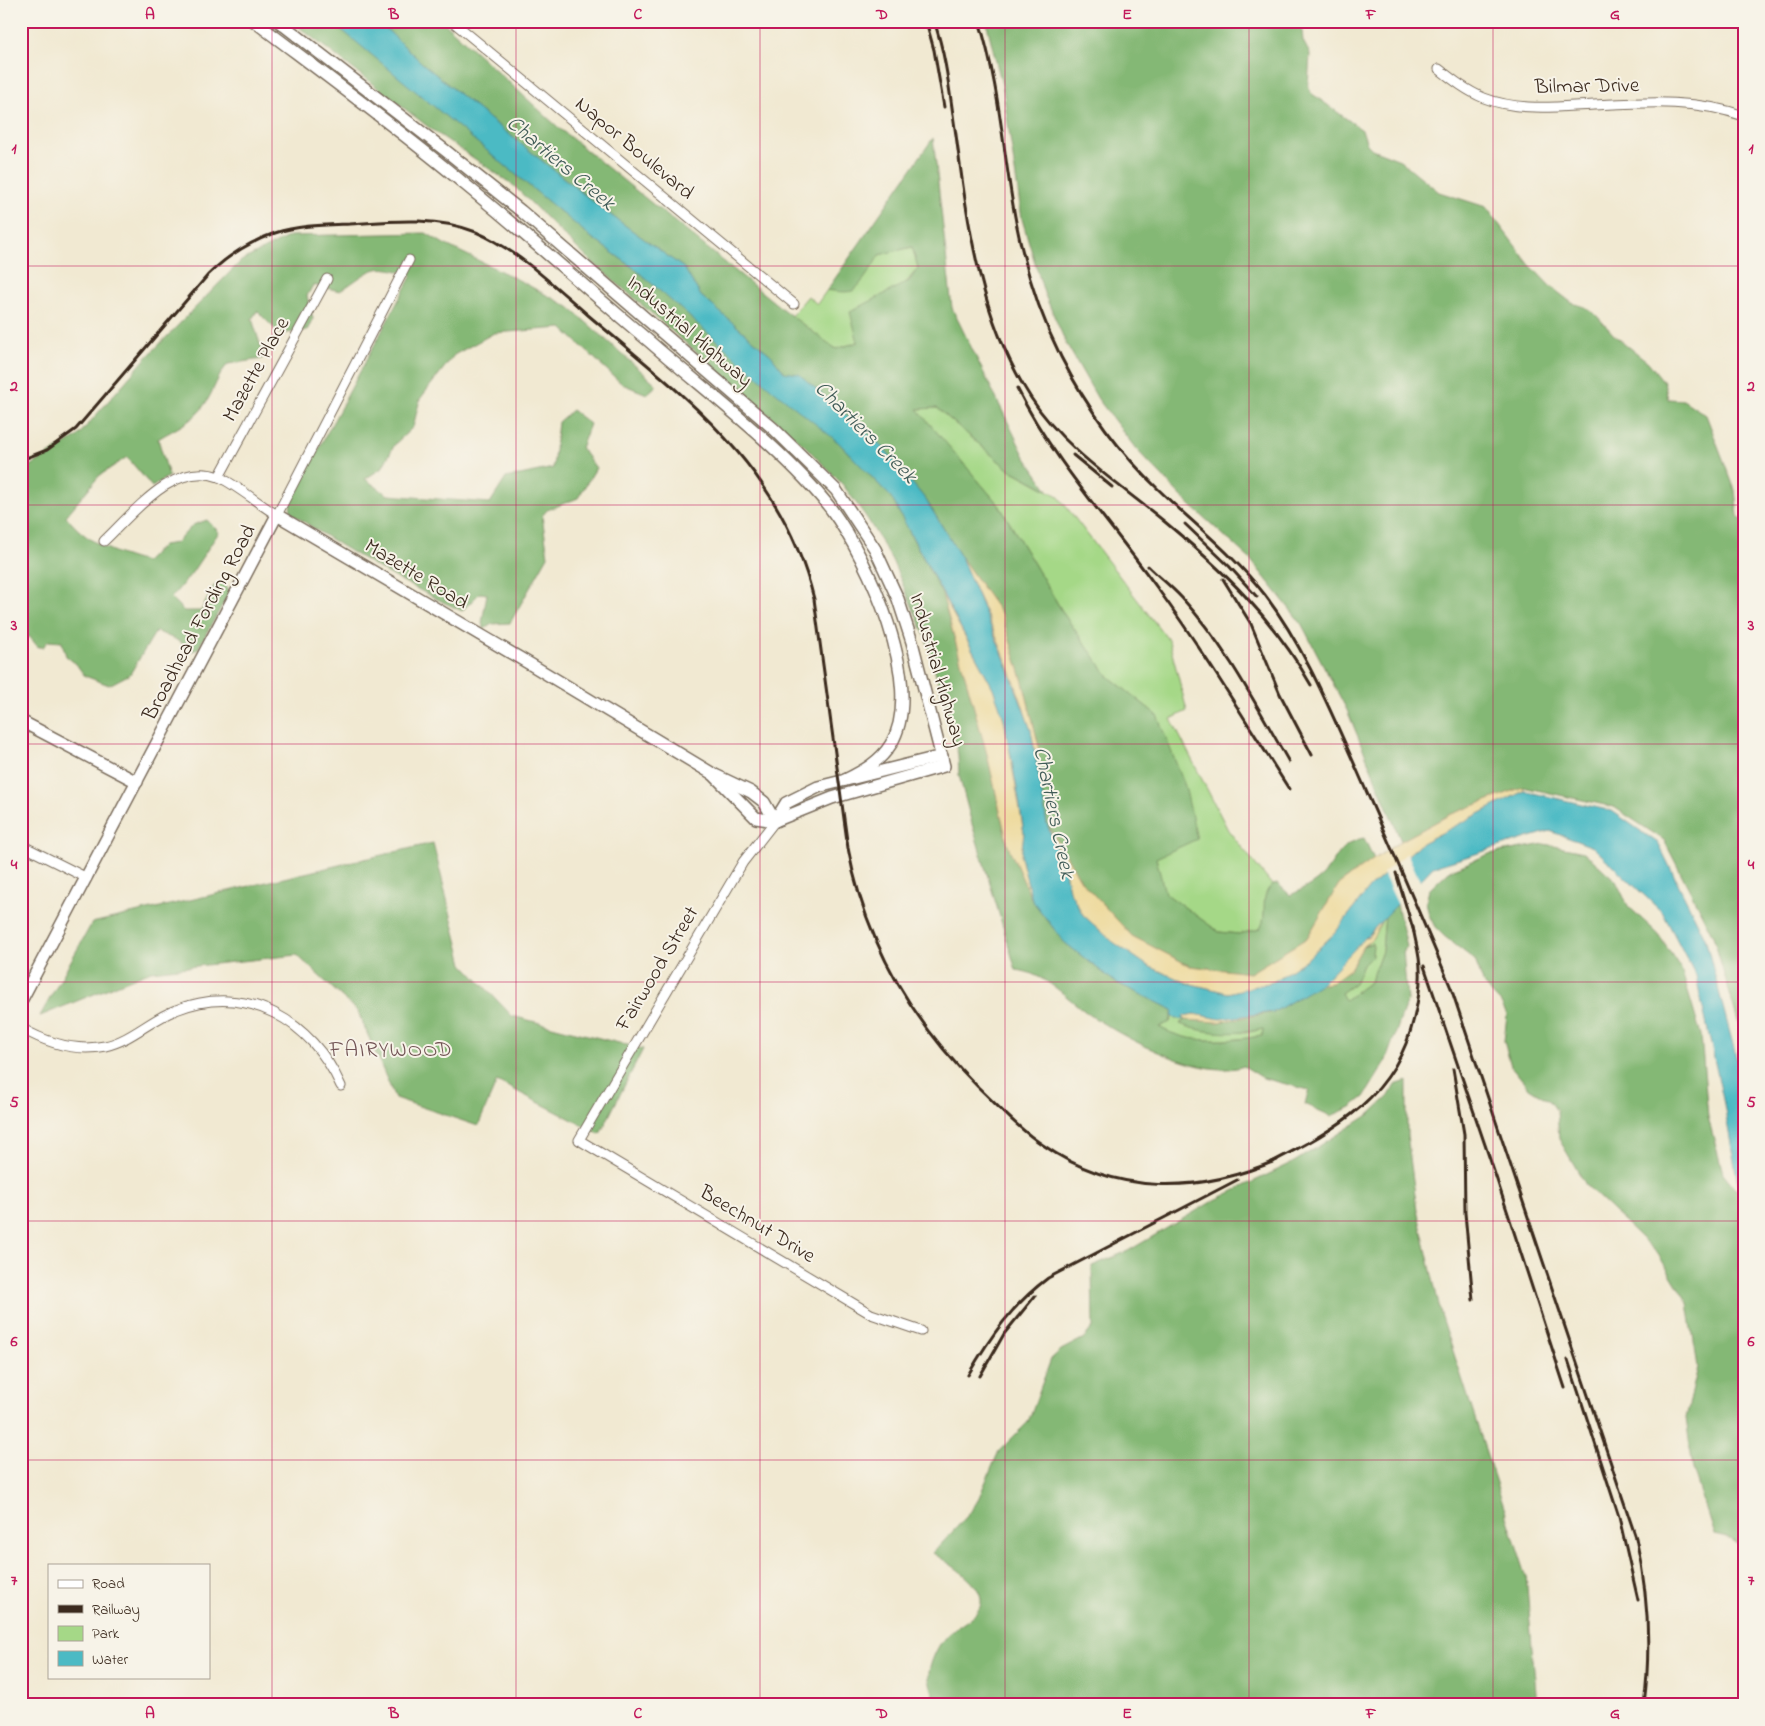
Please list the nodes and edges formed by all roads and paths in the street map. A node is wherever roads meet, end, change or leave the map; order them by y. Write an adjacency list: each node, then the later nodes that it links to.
1 (254, 21): 15 (street, Industrial Highway)
2 (278, 21): 13 (street, Industrial Highway)
3 (452, 21): 8 (street, Napor Boulevard)
4 (1439, 69): 5 (street, Bilmar Drive)
5 (1744, 116)
6 (409, 260): 10 (street, Broadhead Fording Road)
7 (327, 279): 9 (street, Mazette Place)
8 (794, 304)
9 (219, 477): 10 (street, Mazette Road); 11 (street)
10 (277, 515): 14 (street, Mazette Road); 16 (street, Broadhead Fording Road)
11 (104, 542)
12 (21, 721): 16 (street)
13 (943, 761): 15 (street, Fairwood Street); 17 (street)
14 (712, 774): 17 (street, Mazette Road); 17 (street, Mazette Road)
15 (845, 780): 17 (street, Fairwood Street)
16 (137, 782): 19 (street, Broadhead Fording Road)
17 (775, 821): 23 (street, Fairwood Street)
18 (21, 845): 19 (street)
19 (87, 878): 20 (street, Broadhead Fording Road)
20 (21, 1001)
21 (21, 1028): 22 (street)
22 (341, 1086)
23 (579, 1140): 24 (street, Beechnut Drive)
24 (921, 1331)

